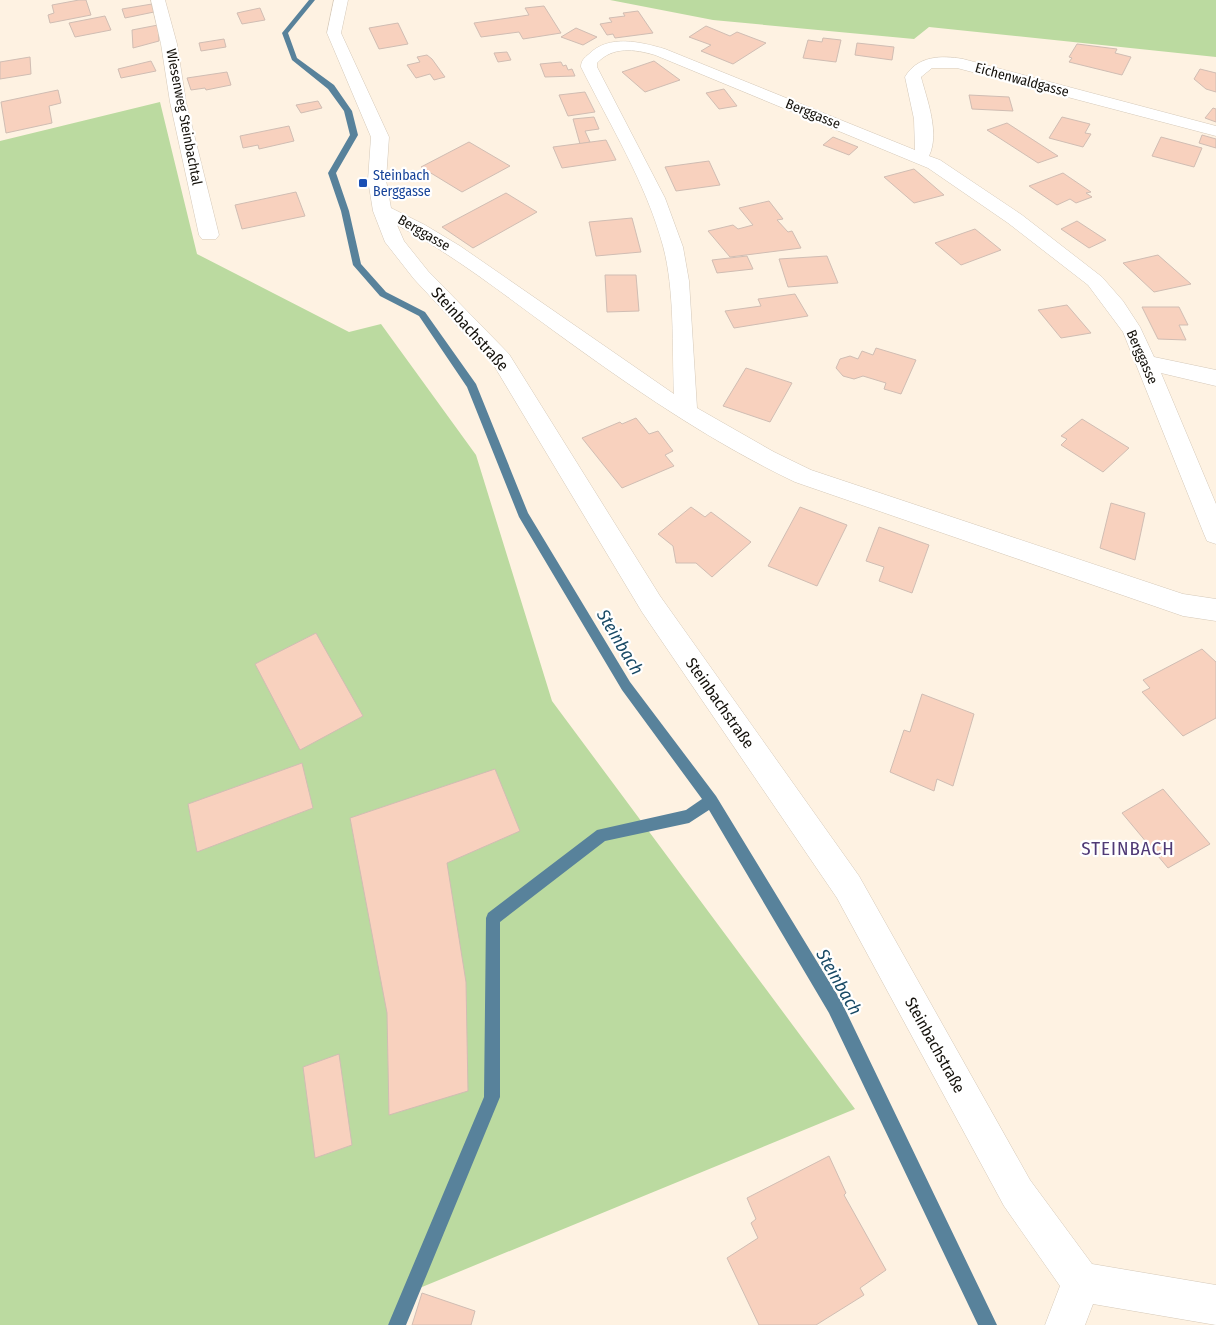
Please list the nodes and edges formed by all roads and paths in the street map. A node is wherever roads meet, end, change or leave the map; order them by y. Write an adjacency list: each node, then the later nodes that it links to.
1 (158, 0): 6 (street, Wiesenweg Steinbachtal)
2 (341, 0): 5 (street, Steinbachstraße)
3 (1216, 131): 4 (street, Eichenwaldgasse)
4 (920, 157): 7 (street, Berggasse); 9 (street, Berggasse)
5 (382, 211): 9 (street, Berggasse); 12 (street, Steinbachstraße)
6 (208, 235)
7 (1146, 363): 8 (street); 10 (street, Berggasse)
8 (1216, 378)
9 (686, 412): 11 (street, Berggasse)
10 (1216, 534)
11 (1216, 610)
12 (1081, 1282): 13 (street); 14 (street)
13 (1216, 1305)
14 (1066, 1325)

